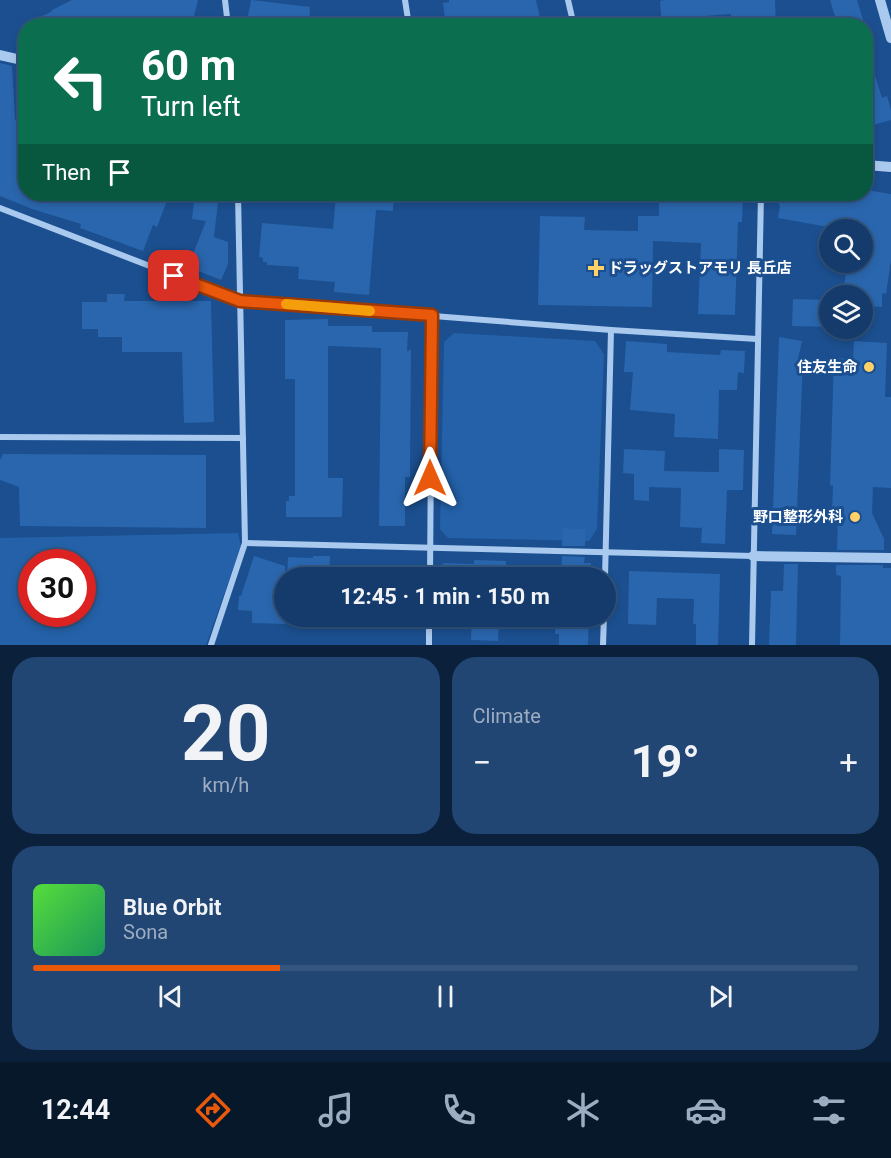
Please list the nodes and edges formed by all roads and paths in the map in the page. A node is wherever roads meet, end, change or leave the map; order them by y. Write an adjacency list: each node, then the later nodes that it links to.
1 (225, 0): 5 (street)
2 (405, 0): 6 (street)
3 (568, 0): 7 (street)
4 (880, 0): 8 (street)
5 (227, 18)
6 (408, 18)
7 (572, 18)
8 (891, 38)
9 (0, 55): 10 (street)
10 (18, 59)
11 (873, 166): 12 (street)
12 (891, 167)
13 (238, 201): 16 (street)
14 (761, 201): 19 (street)
15 (0, 208): 16 (street)
16 (240, 301): 17 (street); 21 (street)
17 (432, 315): 18 (street); 23 (street)
18 (611, 330): 19 (street); 24 (street)
19 (757, 339): 25 (street)
20 (0, 437): 21 (street)
21 (243, 438): 22 (street)
22 (245, 543): 23 (street); 31 (street)
23 (430, 548): 24 (street); 27 (street)
24 (605, 552): 25 (street); 28 (street)
25 (753, 556): 26 (street); 34 (street)
26 (891, 558)
27 (430, 567)
28 (605, 567)
29 (429, 627): 32 (street)
30 (604, 627): 33 (street)
31 (212, 645)
32 (429, 645)
33 (603, 645)
34 (752, 645)

